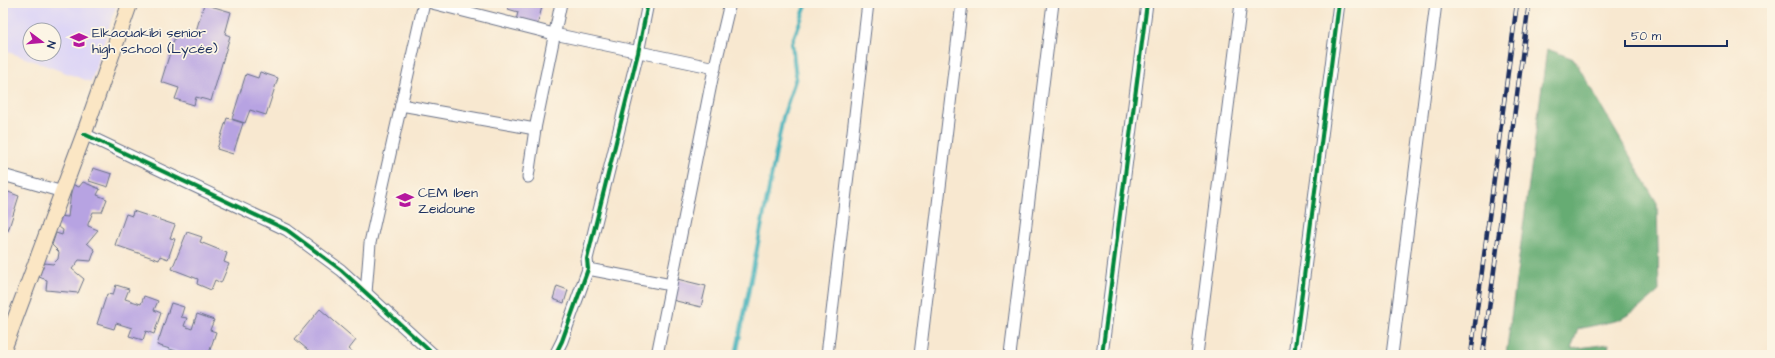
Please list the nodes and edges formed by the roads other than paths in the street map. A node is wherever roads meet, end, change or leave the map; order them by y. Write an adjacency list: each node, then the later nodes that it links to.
1 (130, 3): 20 (street)
2 (424, 3): 18 (street)
3 (432, 3): 14 (street)
4 (561, 3): 15 (street)
5 (648, 3): 16 (street)
6 (730, 3): 17 (street)
7 (868, 3): 31 (street)
8 (962, 3): 32 (street)
9 (1053, 3): 33 (street)
10 (1147, 3): 34 (street)
11 (1241, 3): 35 (street)
12 (1339, 3): 36 (street)
13 (1436, 3): 37 (street)
14 (479, 8): 15 (street)
15 (554, 34): 16 (street); 19 (street)
16 (638, 53): 17 (street); 24 (street)
17 (715, 68): 25 (street)
18 (400, 105): 19 (street); 26 (street)
19 (535, 129): 22 (street)
20 (84, 134): 23 (street); 26 (street)
21 (3, 175): 23 (street)
22 (528, 177)
23 (63, 192): 27 (street)
24 (588, 268): 25 (street); 29 (street)
25 (671, 285): 30 (street)
26 (366, 293): 28 (street)
27 (3, 351)
28 (434, 355)
29 (555, 355)
30 (657, 355)
31 (827, 355)
32 (920, 355)
33 (1010, 355)
34 (1102, 355)
35 (1197, 355)
36 (1294, 355)
37 (1392, 355)

